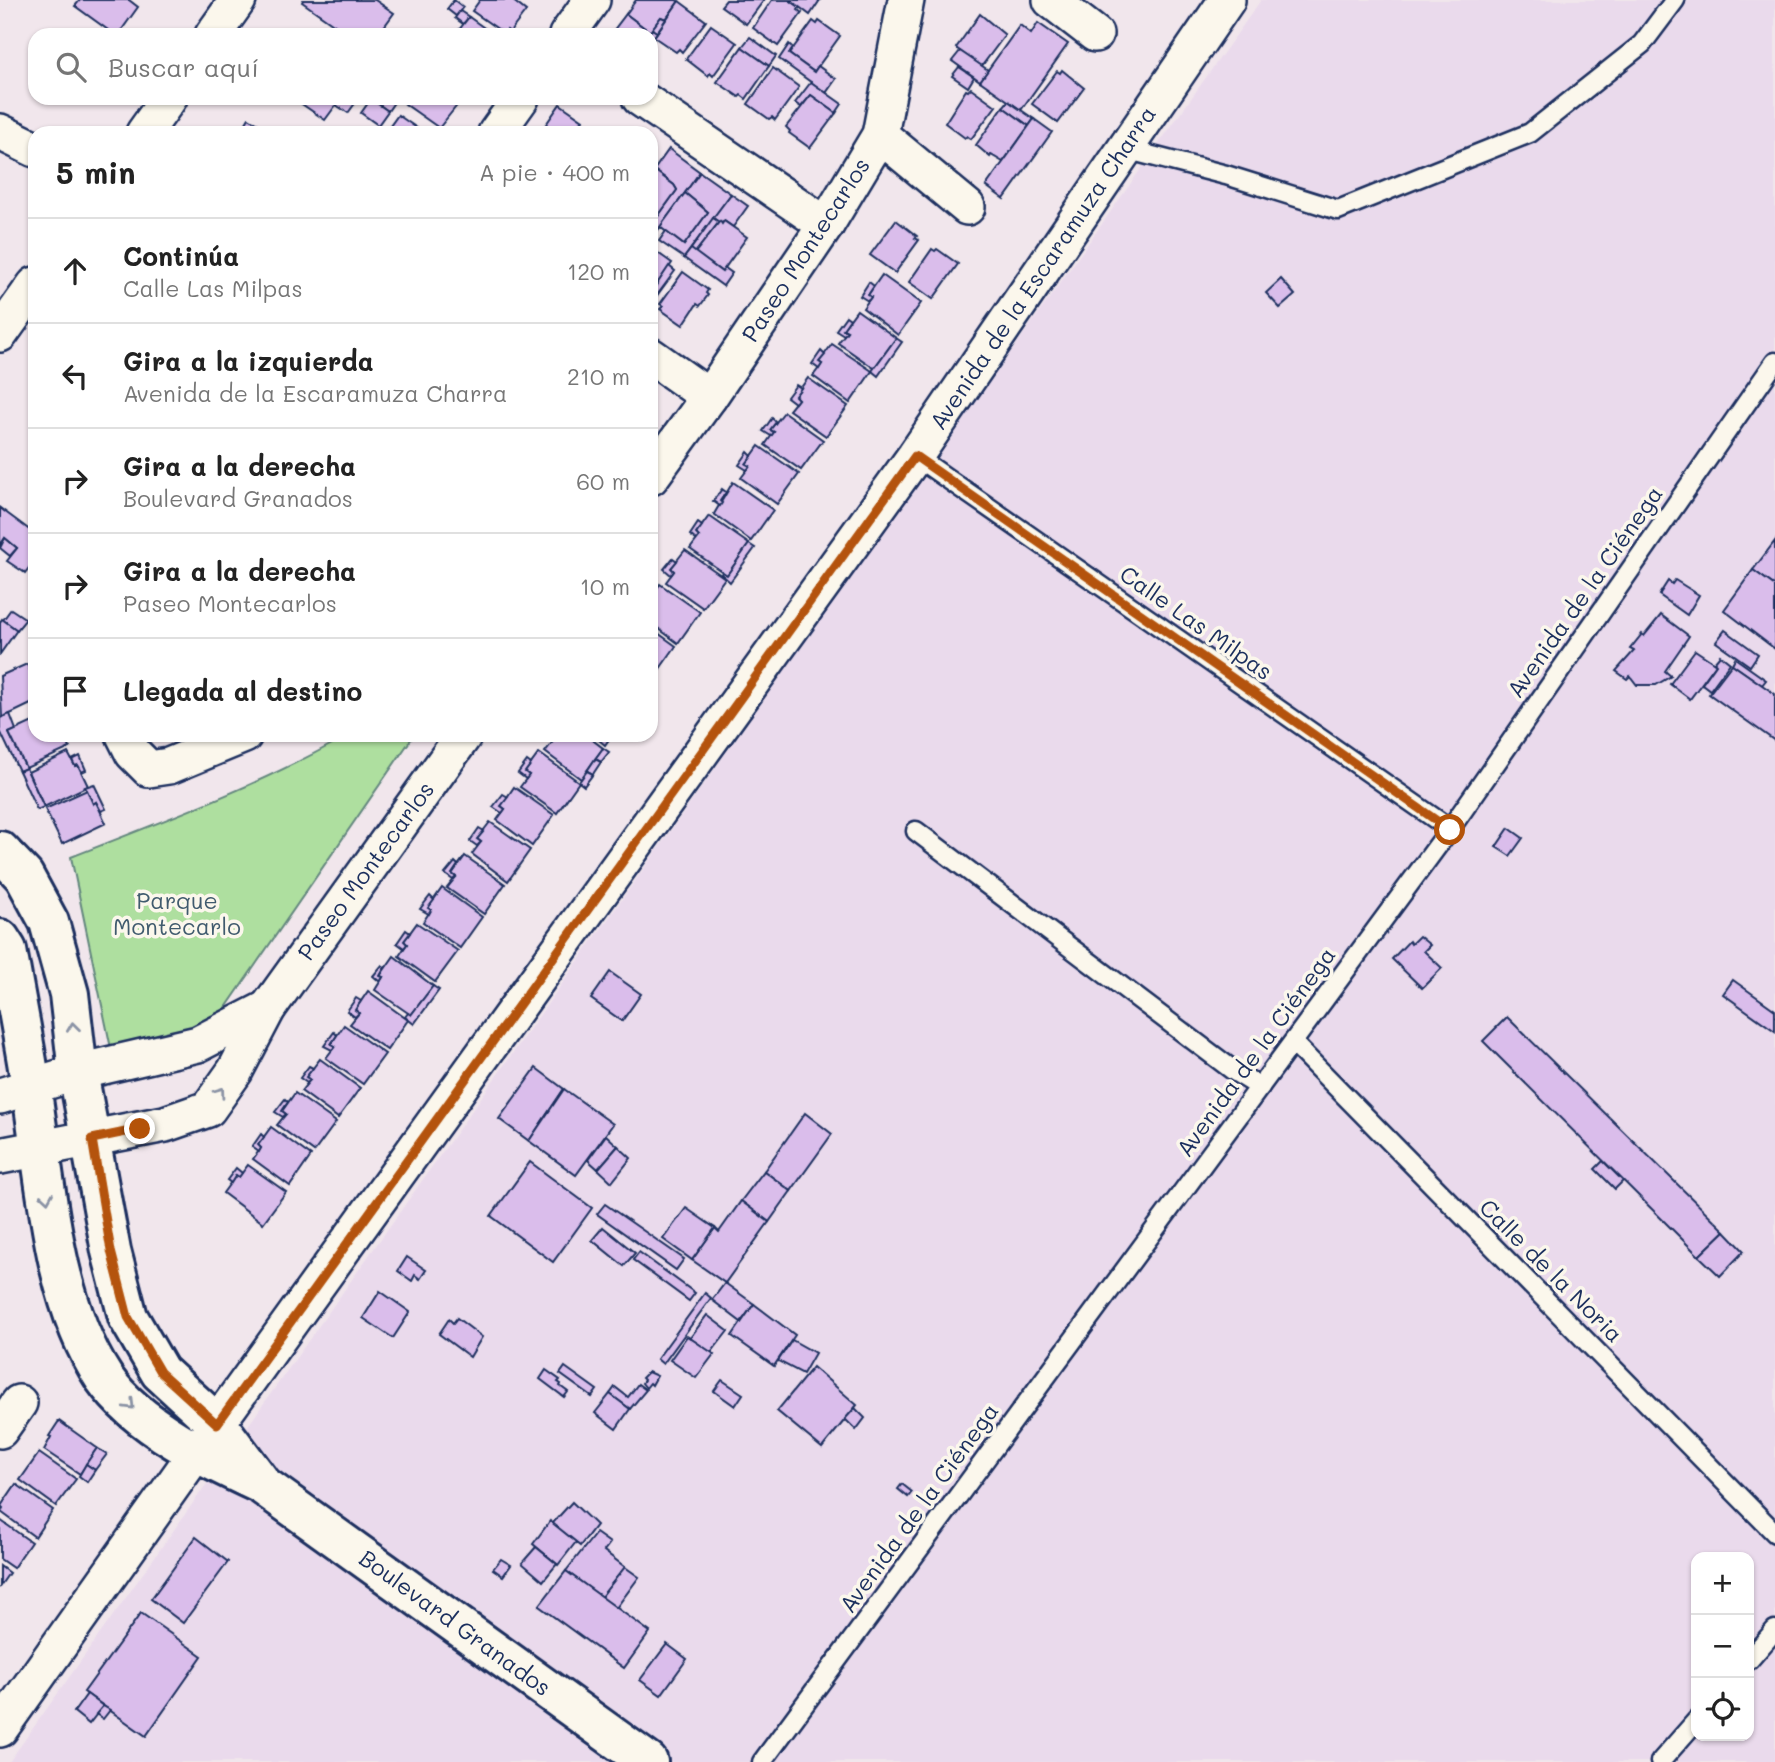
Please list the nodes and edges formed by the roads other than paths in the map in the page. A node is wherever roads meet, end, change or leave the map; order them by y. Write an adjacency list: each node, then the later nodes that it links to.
1 (238, 0): 7 (street)
2 (592, 0): 8 (street)
3 (1051, 0): 9 (street)
4 (1227, 0): 18 (street, Avenida de la Escaramuza Charra)
5 (1675, 0): 18 (lane)
6 (901, 3): 16 (street, Paseo Montecarlos)
7 (218, 28)
8 (572, 28)
9 (1095, 34)
10 (164, 105): 13 (street)
11 (516, 105): 14 (street)
12 (650, 105): 20 (street)
13 (149, 126)
14 (501, 126)
15 (0, 132): 17 (street)
16 (880, 135): 19 (street); 20 (street, Paseo Montecarlos)
17 (28, 146)
18 (1125, 149): 26 (street, Avenida de la Escaramuza Charra)
19 (968, 206)
20 (826, 225): 25 (street, Paseo Montecarlos)
21 (28, 295): 22 (street)
22 (0, 334)
23 (658, 361): 25 (street)
24 (1775, 362): 31 (lane, Avenida de la Ciénega)
25 (709, 397): 27 (street, Paseo Montecarlos)
26 (915, 456): 31 (lane, Calle Las Milpas); 43 (street, Avenida de la Escaramuza Charra)
27 (658, 467)
28 (127, 742): 29 (street)
29 (227, 742)
30 (459, 742): 35 (street, Paseo Montecarlos)
31 (1450, 830): 36 (lane, Avenida de la Ciénega)
32 (916, 831): 38 (lane)
33 (0, 851): 37 (street, Boulevard Granados, one-way to 33)
34 (0, 939): 39 (street, Boulevard Granados)
35 (268, 1008): 37 (street, Paseo Montecarlos); 40 (street, Paseo Montecarlos, one-way to 35)
36 (1293, 1043): 38 (lane, Avenida de la Ciénega); 44 (lane, Calle de la Noria)
37 (78, 1072): 39 (street, Paseo Montecarlos); 40 (street, Boulevard Granados)
38 (1260, 1087): 50 (lane, Avenida de la Ciénega)
39 (15, 1091): 41 (street, Boulevard Granados)
40 (92, 1139): 41 (street, Paseo Montecarlos); 43 (street, Boulevard Granados)
41 (40, 1148): 42 (street, Paseo Montecarlos); 43 (street, Boulevard Granados, one-way to 43)
42 (0, 1156)
43 (206, 1439): 48 (street, Avenida de la Escaramuza Charra); 49 (street, Boulevard Granados)
44 (1775, 1533)
45 (1775, 1630): 46 (lane)
46 (1754, 1654)
47 (1691, 1727): 51 (lane)
48 (0, 1729)
49 (648, 1762)
50 (762, 1762)
51 (1660, 1762)

